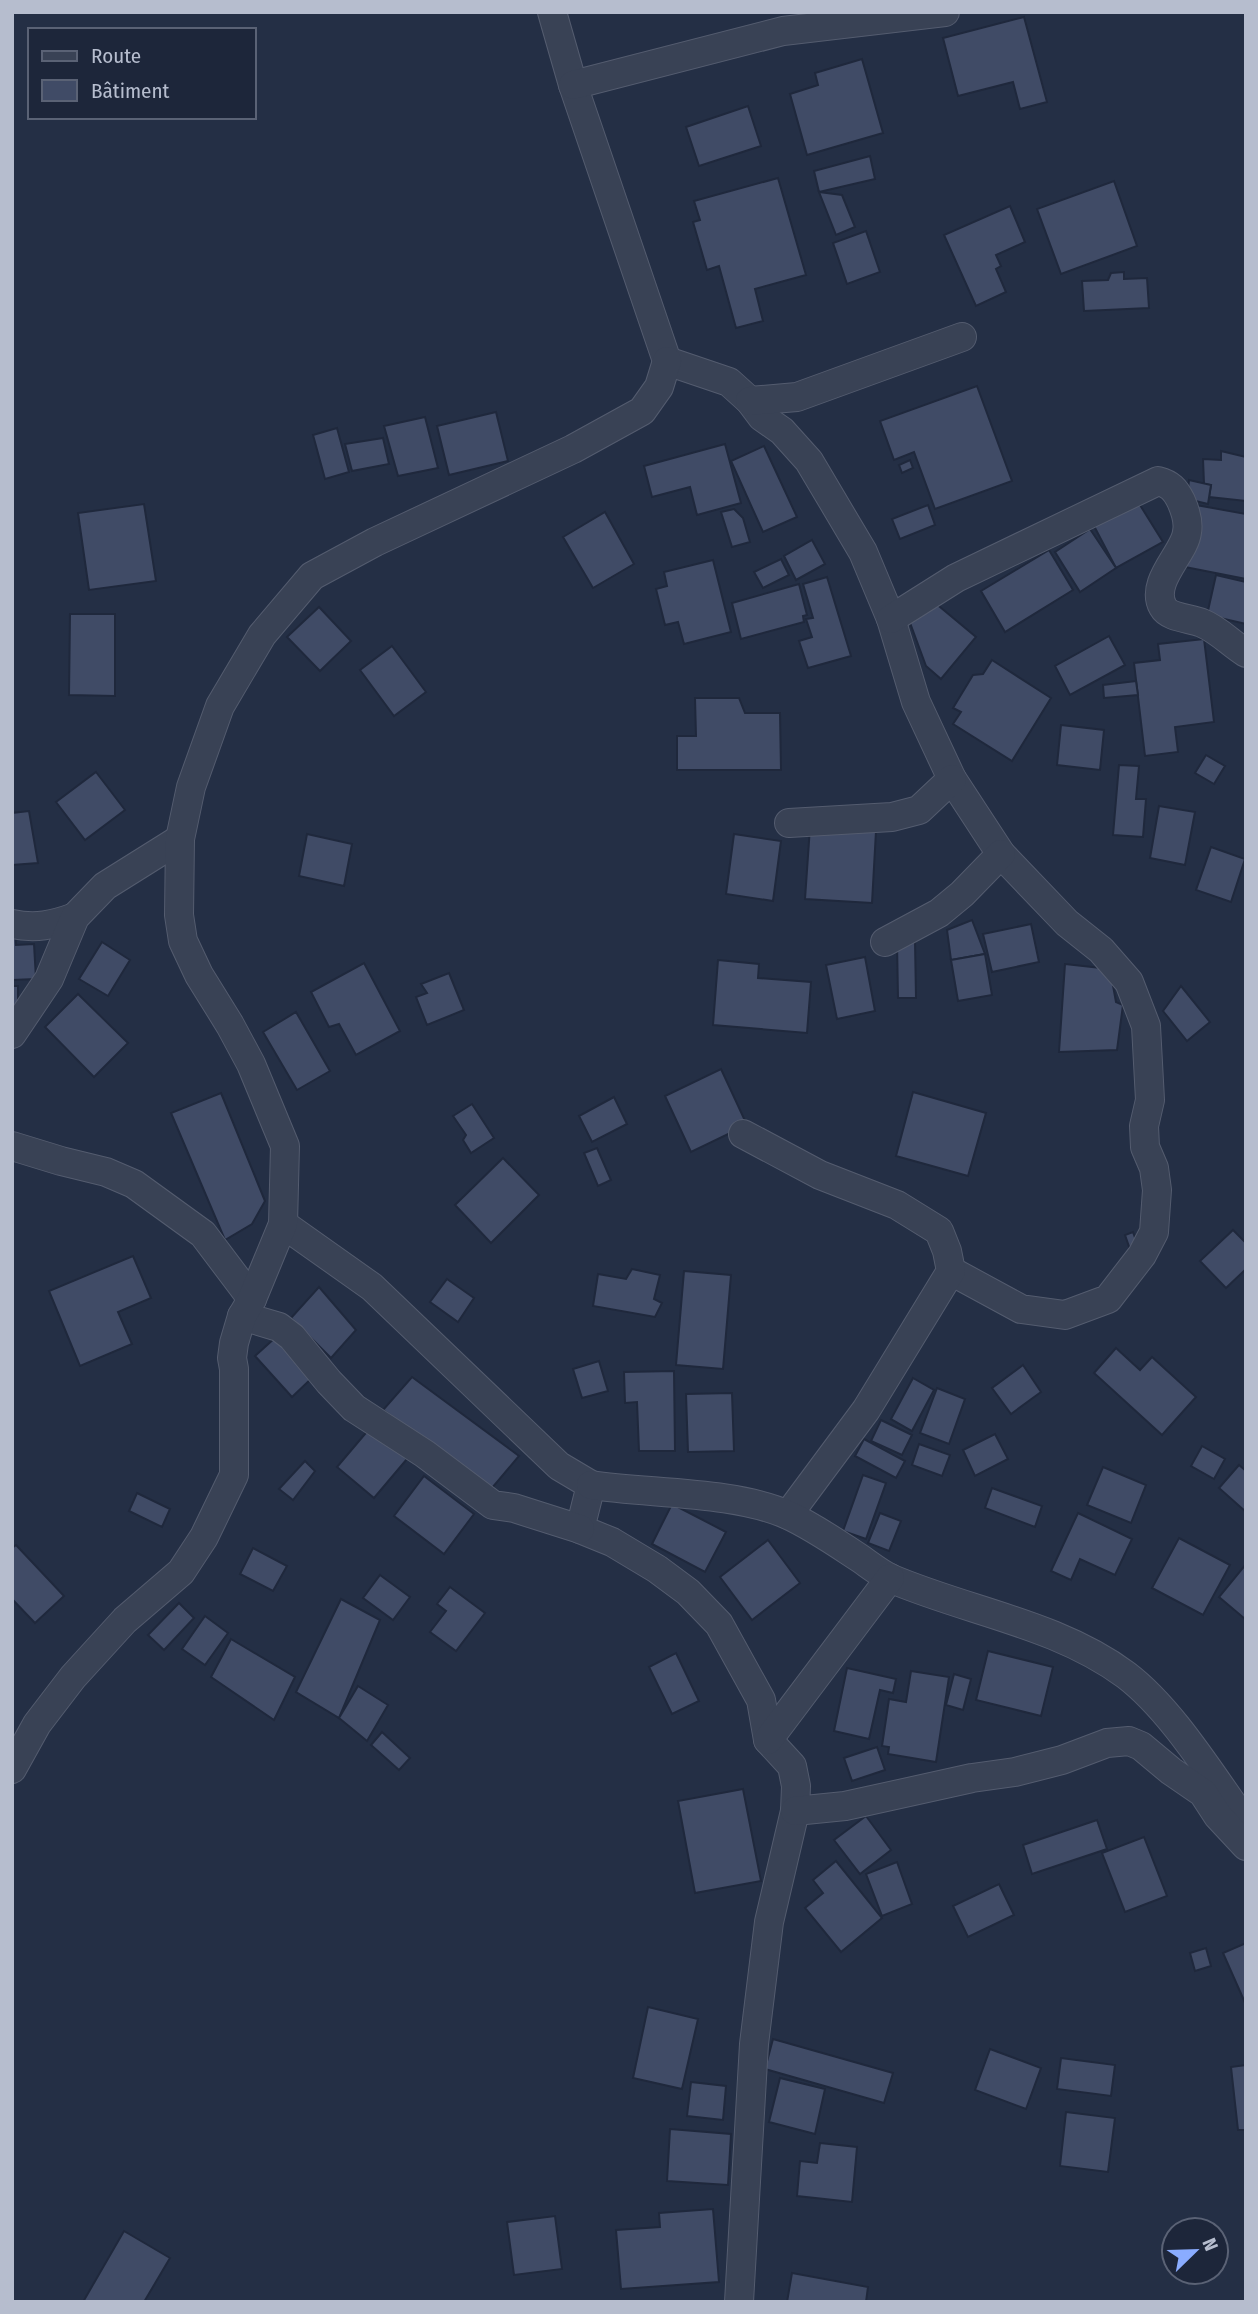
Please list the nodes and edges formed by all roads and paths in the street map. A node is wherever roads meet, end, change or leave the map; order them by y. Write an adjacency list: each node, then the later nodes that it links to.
1 (552, 12): 3 (street)
2 (945, 12): 3 (street)
3 (573, 85): 5 (street)
4 (962, 337): 6 (street)
5 (667, 361): 6 (street); 11 (street)
6 (750, 401): 7 (street)
7 (891, 619): 8 (street); 9 (street)
8 (1246, 653)
9 (952, 779): 10 (street); 12 (street)
10 (789, 824)
11 (180, 839): 13 (street); 19 (street)
12 (1001, 854): 15 (street); 20 (street)
13 (75, 917): 14 (street); 16 (street)
14 (12, 924)
15 (885, 942)
16 (12, 1034)
17 (743, 1134): 20 (street)
18 (12, 1146): 21 (street)
19 (283, 1224): 21 (street); 22 (street)
20 (951, 1271): 23 (street)
21 (247, 1307): 24 (street); 29 (street)
22 (590, 1485): 23 (street); 24 (street)
23 (788, 1515): 25 (street)
24 (580, 1529): 27 (street)
25 (890, 1578): 26 (street); 27 (street)
26 (1158, 1705): 28 (street); 31 (street)
27 (768, 1740): 30 (street)
28 (1129, 1741): 30 (street); 32 (street)
29 (12, 1769)
30 (795, 1811): 33 (street)
31 (1246, 1822)
32 (1246, 1846)
33 (739, 2302)

